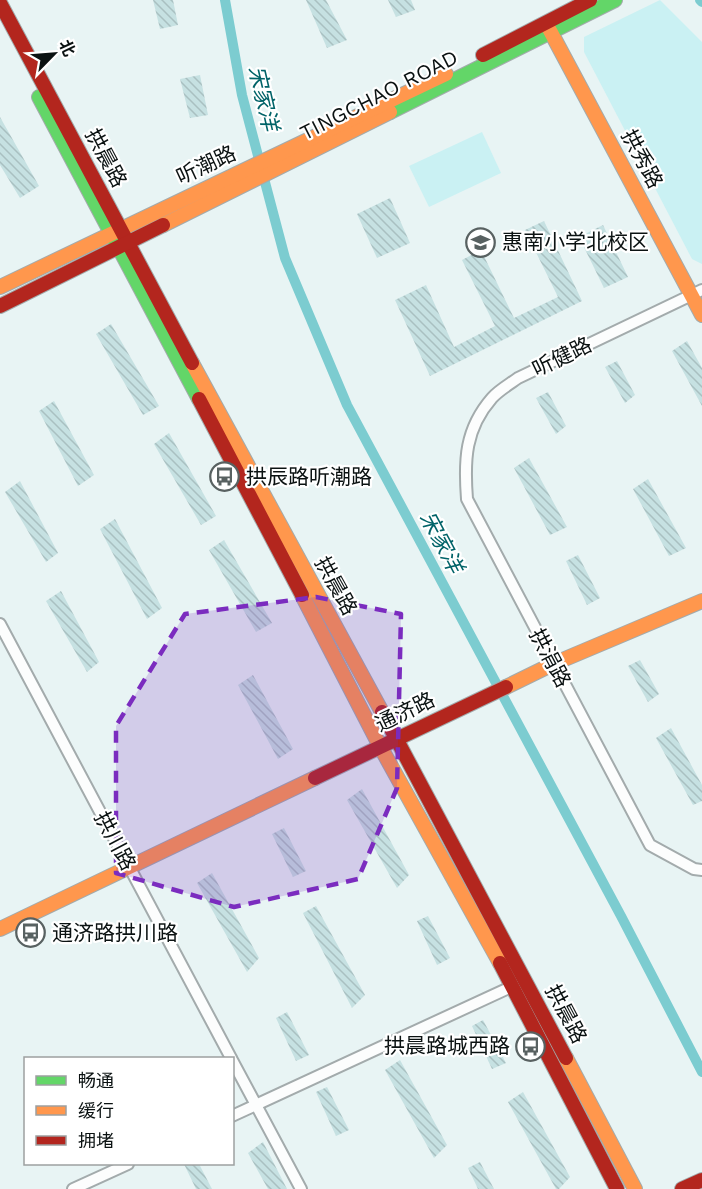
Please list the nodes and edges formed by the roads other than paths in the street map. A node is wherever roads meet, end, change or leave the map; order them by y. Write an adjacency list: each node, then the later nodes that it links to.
1 (590, 0): 5 (main road, 听潮路)
2 (615, 0): 5 (main road)
3 (0, 3): 7 (main road, 拱晨路)
4 (0, 23): 7 (main road, 拱晨路)
5 (548, 28): 6 (main road, 听潮路); 10 (main road, 拱秀路)
6 (297, 152): 7 (main road, 听潮路); 8 (main road, TINGCHAO ROAD)
7 (115, 230): 8 (main road, 拱晨路); 9 (main road, 听潮路)
8 (122, 245): 11 (main road, TINGCHAO ROAD); 17 (main road, 拱晨路); 18 (main road, 拱晨路)
9 (0, 287)
10 (697, 292): 12 (main road, 拱秀路); 13 (street, 听健路)
11 (0, 306)
12 (702, 315)
13 (465, 465): 16 (street, 拱涓路)
14 (702, 601): 16 (main road, 通济路)
15 (0, 624): 19 (street, 拱川路)
16 (553, 664): 17 (main road, 通济路); 20 (street, 拱涓路)
17 (397, 739): 18 (main road, 通济路); 32 (main road, 拱晨路)
18 (381, 748): 19 (main road, 通济路); 22 (main road, 拱晨路)
19 (129, 868): 21 (main road, 通济路); 23 (street, 拱川路)
20 (702, 870)
21 (0, 929)
22 (513, 987): 25 (street); 31 (main road, 拱晨路)
23 (230, 1057)
24 (234, 1064): 25 (street, 拱川路)
25 (256, 1105): 26 (street); 30 (street, 拱川路)
26 (234, 1115)
27 (126, 1165): 29 (street)
28 (702, 1180): 33 (main road)
29 (73, 1189)
30 (301, 1189)
31 (617, 1189)
32 (635, 1189)
33 (682, 1189)

